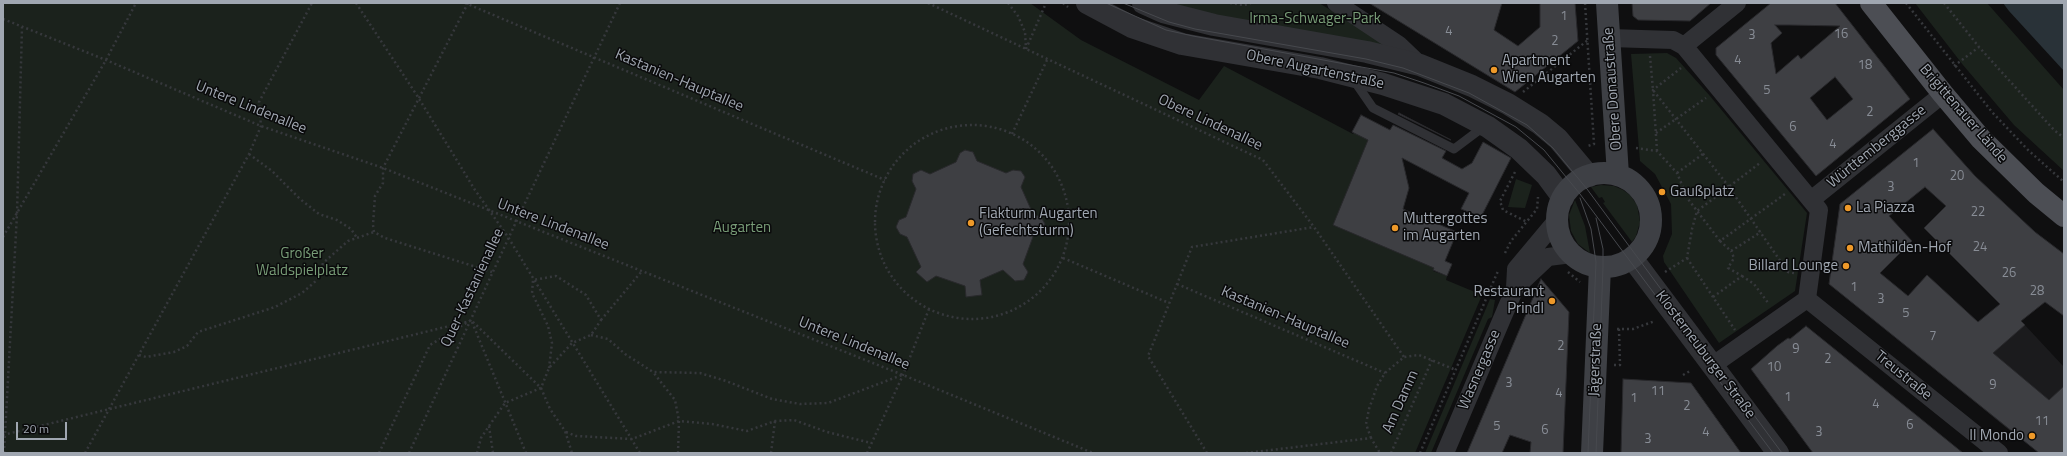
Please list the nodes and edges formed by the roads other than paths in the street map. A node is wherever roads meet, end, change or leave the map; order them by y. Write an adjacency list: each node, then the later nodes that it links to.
1 (1087, 3): 10 (street, Obere Augartenstraße)
2 (1143, 3): 9 (street, Obere Augartenstraße)
3 (1336, 3): 9 (street, Obere Augartenstraße)
4 (1607, 3): 7 (main road, Obere Donaustraße)
5 (1737, 3): 8 (street)
6 (1871, 3): 11 (main road, Brigittenauer Lände)
7 (1610, 38): 8 (street); 14 (main road, Obere Donaustraße)
8 (1684, 46): 16 (street)
9 (1420, 65): 13 (street, Obere Augartenstraße)
10 (1350, 75): 12 (street, Obere Augartenstraße); 12 (lane)
11 (1943, 94): 16 (street, Württemberggasse); 17 (main road, Brigittenauer Lände)
12 (1488, 126): 15 (street, Obere Augartenstraße)
13 (1589, 176): 14 (main road); 15 (main road)
14 (1618, 176): 20 (main road)
15 (1563, 198): 18 (main road)
16 (1811, 200): 23 (street)
17 (2064, 216)
18 (1557, 220): 19 (main road); 22 (street, Wasnergasse)
19 (1572, 254): 21 (main road); 22 (street, Wasnergasse)
20 (1632, 258): 21 (main road); 24 (street, Klosterneuburger Straße)
21 (1600, 267): 26 (main road, Jägerstraße)
22 (1515, 288): 25 (street, Wasnergasse)
23 (1807, 300): 24 (street); 28 (street, Treustraße)
24 (1713, 365): 27 (street, Klosterneuburger Straße)
25 (1445, 453)
26 (1592, 453)
27 (1778, 453)
28 (1998, 453)

